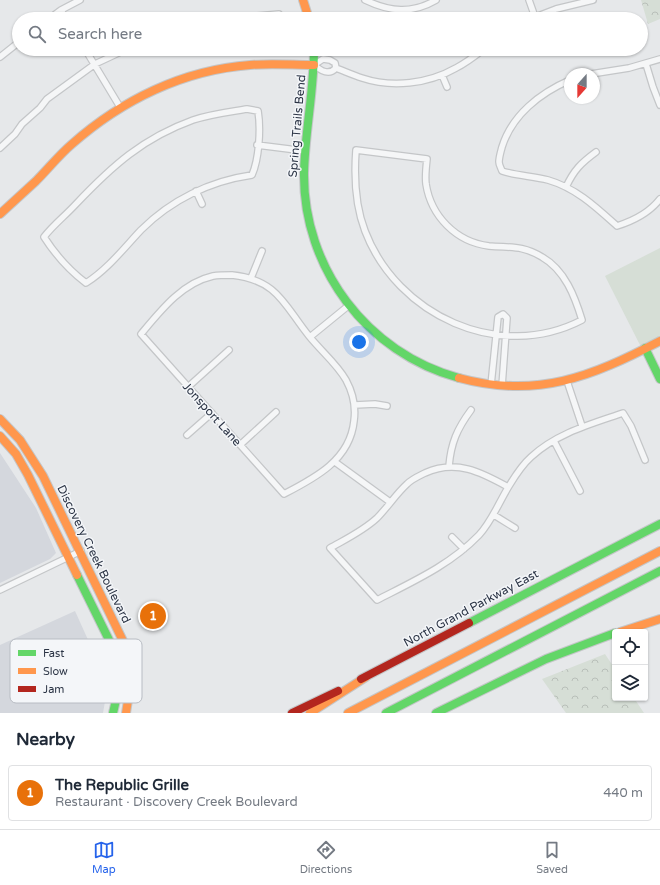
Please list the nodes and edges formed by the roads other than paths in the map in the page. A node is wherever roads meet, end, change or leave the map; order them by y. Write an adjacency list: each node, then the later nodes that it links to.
1 (80, 0): 7 (street)
2 (303, 0): 9 (main road)
3 (365, 0): 4 (street)
4 (436, 0)
5 (529, 0): 10 (street)
6 (593, 0): 11 (street)
7 (60, 10): 8 (street)
8 (58, 12)
9 (307, 12)
10 (532, 12)
11 (548, 12)
12 (12, 48): 17 (street)
13 (90, 56): 19 (street)
14 (113, 56): 19 (street)
15 (314, 56): 21 (main road, Spring Trails Bend)
16 (474, 56): 24 (street)
17 (0, 57)
18 (660, 59): 20 (street)
19 (95, 64): 28 (street); 30 (street)
20 (646, 64): 23 (street); 27 (street)
21 (314, 65): 22 (street); 22 (street); 28 (main road); 31 (main road, Spring Trails Bend)
22 (336, 68): 24 (street)
23 (600, 72)
24 (442, 75): 26 (street)
25 (564, 82): 33 (street)
26 (447, 87)
27 (660, 105)
28 (120, 106): 37 (main road)
29 (257, 145): 31 (street); 34 (street); 34 (street)
30 (0, 148)
31 (305, 151): 40 (main road, Spring Trails Bend)
32 (596, 152): 33 (street)
33 (566, 187): 35 (street)
34 (196, 191): 36 (street)
35 (659, 202)
36 (202, 204)
37 (0, 214)
38 (262, 251): 39 (street)
39 (251, 278): 43 (street); 50 (street, Jonsport Lane)
40 (348, 306): 43 (street); 49 (main road, Spring Trails Bend)
41 (496, 334): 42 (street); 42 (street); 42 (street); 49 (street)
42 (506, 335): 51 (street)
43 (310, 337): 52 (street)
44 (659, 343): 45 (main road, Spring Trails Bend)
45 (645, 348): 47 (main road); 48 (main road, Spring Trails Bend)
46 (229, 350): 50 (street)
47 (660, 379)
48 (567, 381): 51 (main road, Spring Trails Bend); 58 (street)
49 (490, 385): 51 (main road, Spring Trails Bend)
50 (188, 386): 56 (street, Jonsport Lane)
51 (502, 386)
52 (355, 405): 53 (street); 64 (street)
53 (387, 406)
54 (471, 410): 65 (street)
55 (276, 412): 62 (street)
56 (212, 413): 59 (street); 62 (street, Jonsport Lane)
57 (0, 419): 66 (main road, Discovery Creek Boulevard)
58 (582, 426): 61 (street); 63 (street)
59 (187, 435)
60 (0, 436): 68 (main road, Discovery Creek Boulevard)
61 (554, 441): 67 (street); 69 (street)
62 (240, 444): 64 (street, Jonsport Lane)
63 (645, 460)
64 (335, 462): 70 (street)
65 (449, 466): 67 (street); 70 (street)
66 (46, 483): 68 (main road); 77 (main road, Discovery Creek Boulevard)
67 (508, 487): 71 (street)
68 (35, 488): 78 (main road, Discovery Creek Boulevard)
69 (580, 491)
70 (390, 502): 75 (street)
71 (494, 515): 73 (street); 75 (street)
72 (660, 524): 86 (main road, North Grand Parkway East)
73 (515, 528)
74 (452, 537): 75 (street)
75 (464, 549)
76 (660, 551): 93 (main road)
77 (81, 552): 78 (street); 85 (main road, Discovery Creek Boulevard)
78 (69, 557): 80 (street); 84 (main road, Discovery Creek Boulevard)
79 (660, 571): 94 (main road)
80 (0, 590)
81 (660, 619): 82 (main road)
82 (629, 629)
83 (612, 635): 95 (main road)
84 (109, 639)
85 (123, 639)
86 (366, 676): 91 (main road, North Grand Parkway East); 92 (main road)
87 (115, 703): 89 (main road, Discovery Creek Boulevard)
88 (128, 703): 90 (main road, Discovery Creek Boulevard)
89 (113, 713)
90 (126, 713)
91 (292, 713)
92 (310, 713)
93 (348, 713)
94 (386, 713)
95 (436, 713)

